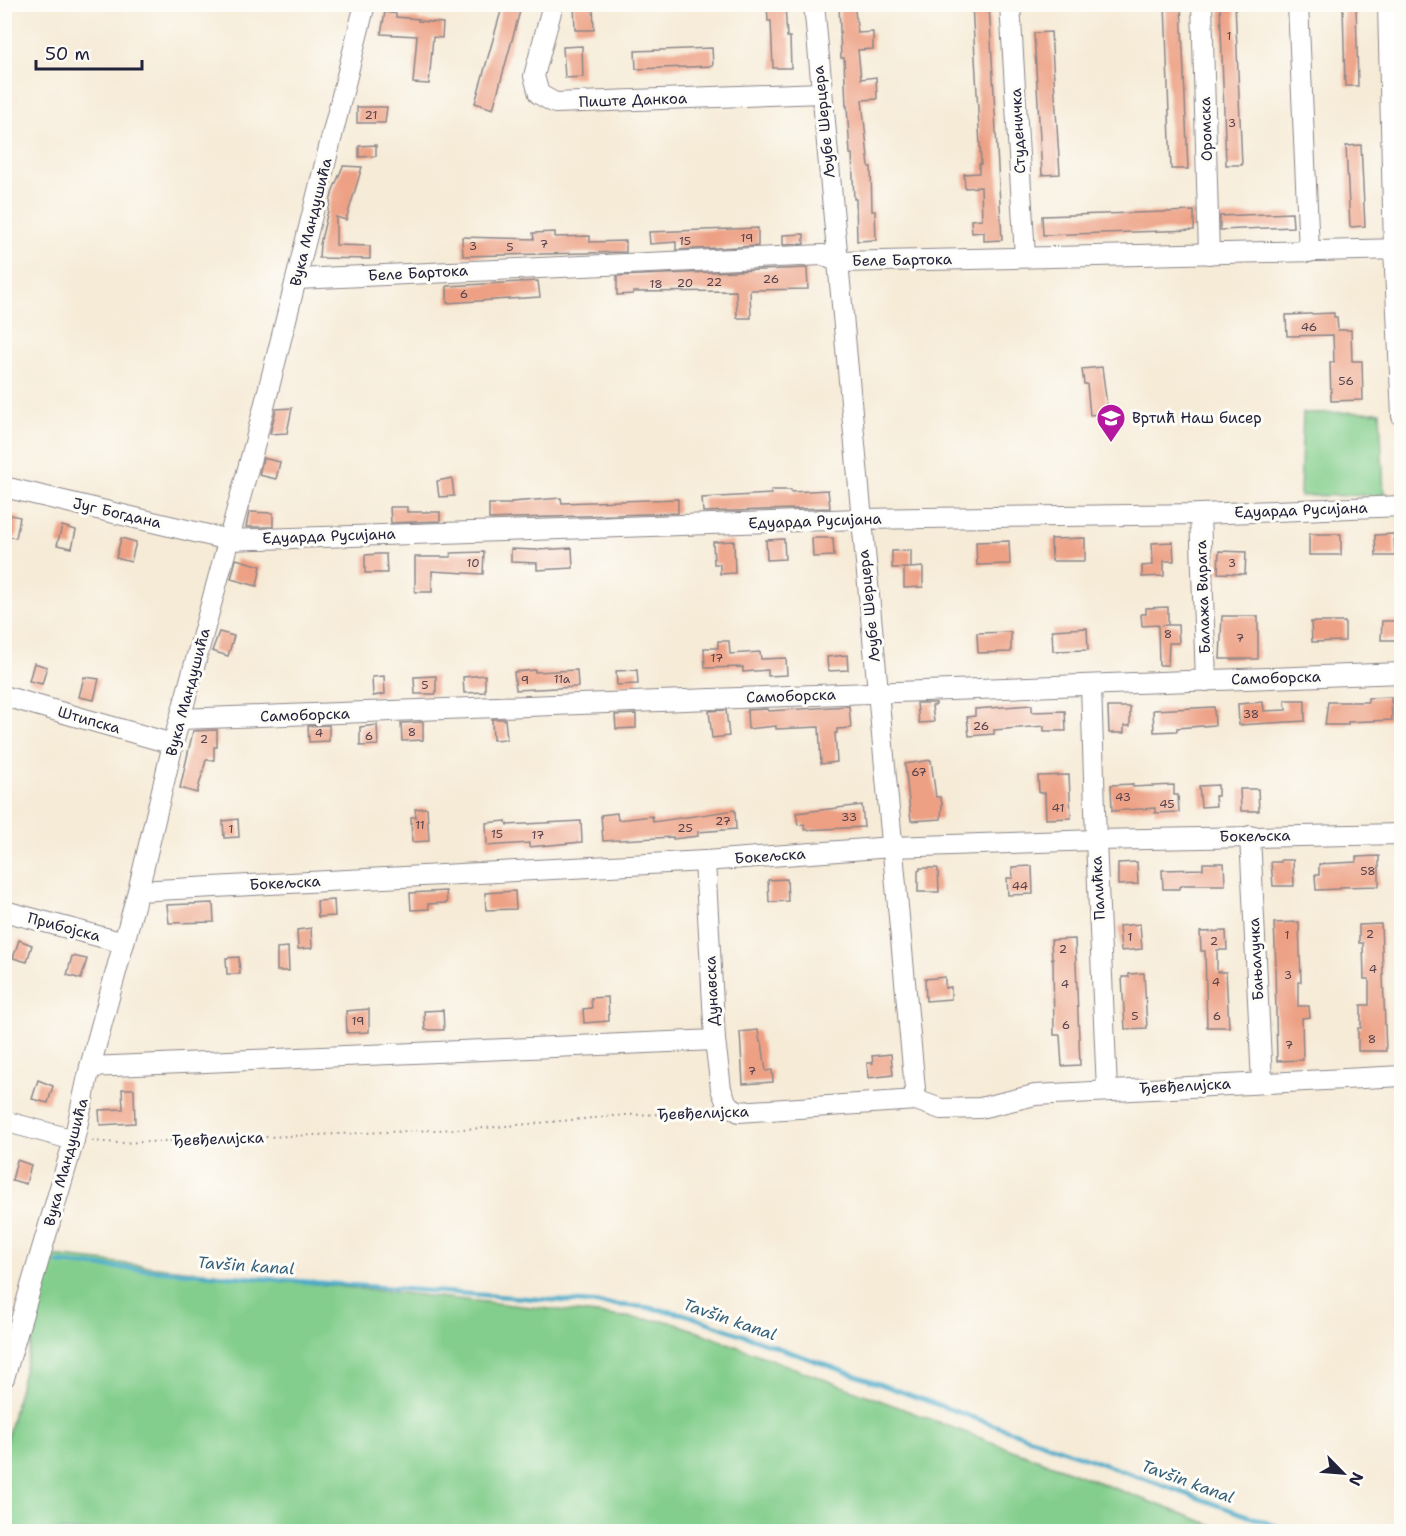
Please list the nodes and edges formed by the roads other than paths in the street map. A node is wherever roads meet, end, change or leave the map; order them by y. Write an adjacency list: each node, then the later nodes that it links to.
1 (365, 4): 15 (street, Вука Мандушића)
2 (554, 4): 9 (street, Пиште Данкоа)
3 (814, 4): 9 (street, Љубе Шерцера)
4 (1010, 4): 13 (street, Студеничка)
5 (1202, 4): 12 (street, Оромска)
6 (1298, 4): 11 (street)
7 (1388, 4): 8 (street)
8 (1396, 65): 10 (street)
9 (821, 93): 14 (street, Љубе Шерцера)
10 (1398, 249): 11 (street, Беле Бартока); 16 (street)
11 (1309, 252): 12 (street, Беле Бартока)
12 (1209, 254): 13 (street, Беле Бартока)
13 (1026, 257): 14 (street, Беле Бартока)
14 (838, 262): 15 (street, Беле Бартока); 20 (street, Љубе Шерцера)
15 (297, 279): 21 (street, Вука Мандушића)
16 (1401, 416)
17 (4, 487): 21 (street, Југ Богдана)
18 (1401, 506): 19 (street, Едуарда Русијана)
19 (1200, 513): 20 (street, Едуарда Русијана); 23 (street, Балажа Вирага)
20 (860, 519): 21 (street, Едуарда Русијана); 25 (street, Љубе Шерцера)
21 (229, 540): 27 (street, Вука Мандушића)
22 (1401, 673): 23 (street, Самоборска)
23 (1206, 681): 24 (street, Самоборска)
24 (1091, 685): 25 (street, Самоборска); 31 (street, Палићка)
25 (878, 693): 27 (street, Самоборска); 32 (street, Љубе Шерцера)
26 (4, 696): 28 (street, Штипска)
27 (180, 719): 28 (street, Вука Мандушића)
28 (173, 744): 34 (street, Вука Мандушића)
29 (1401, 834): 30 (street, Бокељска)
30 (1250, 836): 31 (street, Бокељска); 40 (street, Бањалучка)
31 (1096, 840): 32 (street, Бокељска); 41 (street, Палићка)
32 (892, 847): 33 (street, Бокељска); 42 (street, Љубе Шерцера)
33 (705, 861): 34 (street, Бокељска); 37 (street, Дунавска)
34 (138, 891): 36 (street, Вука Мандушића)
35 (4, 911): 36 (street, Прибојска)
36 (124, 944): 38 (street, Вука Мандушића)
37 (715, 1040): 38 (street); 43 (street, Дунавска)
38 (90, 1067): 45 (street, Вука Мандушића)
39 (1401, 1076): 40 (street, Ђевђелијска)
40 (1262, 1082): 41 (street, Ђевђелијска)
41 (1107, 1090): 42 (street, Ђевђелијска)
42 (916, 1100): 43 (street, Ђевђелијска)
43 (739, 1112)
44 (4, 1121): 45 (street)
45 (74, 1140): 46 (street, Вука Мандушића)
46 (4, 1378)

